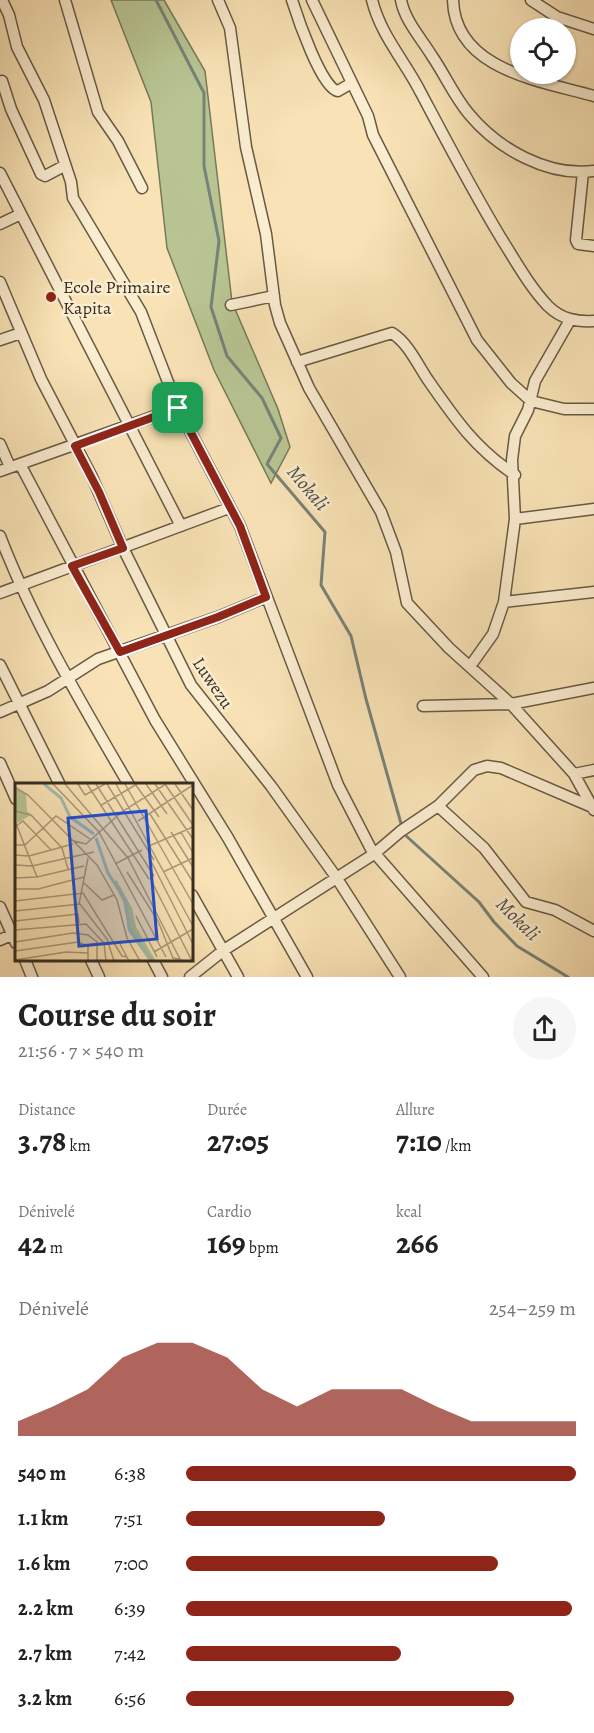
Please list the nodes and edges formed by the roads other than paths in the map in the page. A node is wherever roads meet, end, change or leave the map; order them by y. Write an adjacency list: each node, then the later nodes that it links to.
1 (2, 0): 14 (street)
2 (65, 0): 17 (street)
3 (218, 0): 22 (street)
4 (292, 0): 12 (street)
5 (312, 0): 12 (street)
6 (372, 0): 24 (street)
7 (401, 0): 15 (street)
8 (453, 0): 13 (street)
9 (531, 0): 10 (street)
10 (594, 29)
11 (2, 81): 14 (street)
12 (350, 84): 29 (street)
13 (594, 96)
14 (64, 166): 30 (street)
15 (589, 171): 20 (street)
16 (0, 173): 18 (street)
17 (141, 188)
18 (21, 214): 19 (street); 32 (street)
19 (0, 224)
20 (594, 246)
21 (0, 282): 26 (street, Luwezu)
22 (274, 296): 23 (street); 28 (street)
23 (231, 305)
24 (570, 320): 25 (street); 29 (street)
25 (594, 321)
26 (21, 333): 27 (street); 34 (street, Luwezu)
27 (0, 340)
28 (297, 362): 36 (street); 52 (street)
29 (531, 401): 31 (street); 36 (street)
30 (178, 408): 32 (street); 37 (street)
31 (594, 409)
32 (131, 426): 34 (street); 40 (street)
33 (0, 444): 35 (street)
34 (75, 446): 35 (street); 42 (street, Luwezu)
35 (10, 467): 43 (street)
36 (515, 475): 39 (street)
37 (229, 508): 40 (street); 47 (street)
38 (594, 509): 39 (street)
39 (515, 519): 48 (street)
40 (181, 526): 42 (street)
41 (0, 536): 44 (street)
42 (123, 548): 43 (street); 49 (street, Luwezu)
43 (72, 566): 44 (street); 50 (street)
44 (19, 586): 45 (street); 53 (street)
45 (0, 592)
46 (594, 592): 48 (street)
47 (266, 597): 49 (street); 69 (street)
48 (504, 602): 52 (street)
49 (165, 637): 50 (street); 70 (street, Luwezu)
50 (120, 652): 53 (street); 64 (street)
51 (0, 665): 56 (street)
52 (471, 665): 55 (street)
53 (68, 678): 56 (street); 63 (street)
54 (594, 688): 55 (street)
55 (511, 704): 57 (street); 61 (street)
56 (18, 705): 58 (street); 62 (street)
57 (423, 706)
58 (0, 712)
59 (0, 763): 66 (street)
60 (594, 770): 61 (street)
61 (574, 774): 68 (street)
62 (59, 783)
63 (128, 783)
64 (193, 783)
65 (194, 784): 73 (street)
66 (15, 797)
67 (438, 806): 68 (street); 69 (street); 74 (street)
68 (593, 808)
69 (374, 854): 70 (street); 88 (street)
70 (336, 877): 73 (street); 87 (street, Luwezu)
71 (194, 898): 77 (street)
72 (0, 908): 75 (street)
73 (275, 918): 77 (street); 86 (street)
74 (594, 932)
75 (15, 937): 76 (street)
76 (0, 940)
77 (224, 950): 84 (street); 85 (street)
78 (26, 962): 81 (street)
79 (92, 962): 82 (street)
80 (154, 962): 83 (street)
81 (32, 977)
82 (99, 977)
83 (162, 977)
84 (190, 977)
85 (238, 977)
86 (307, 977)
87 (400, 977)
88 (483, 977)

